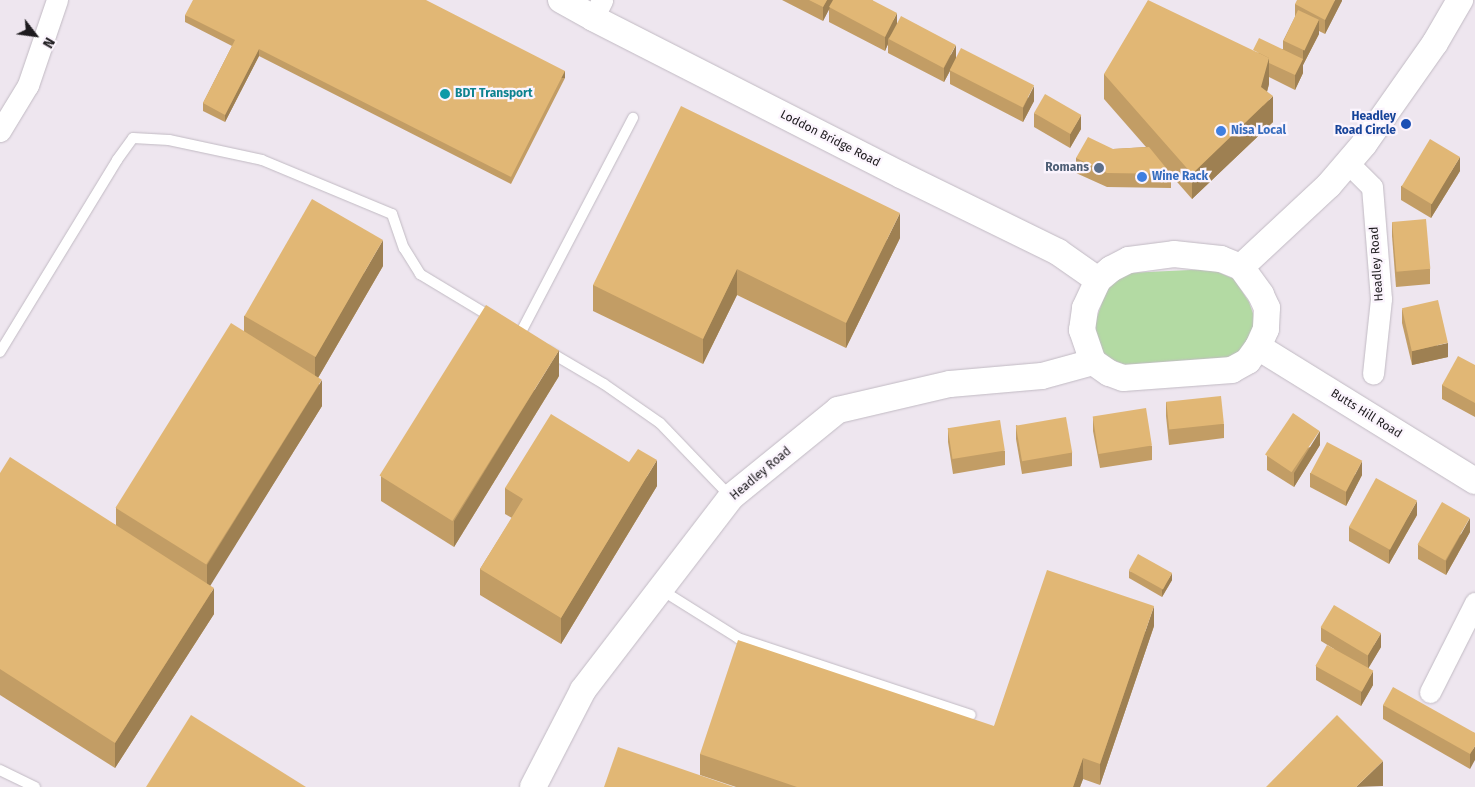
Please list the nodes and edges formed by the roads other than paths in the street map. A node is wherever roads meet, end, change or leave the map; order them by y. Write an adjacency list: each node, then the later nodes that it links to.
1 (57, 0): 6 (street)
2 (561, 0): 4 (street, Loddon Bridge Road)
3 (1460, 0): 7 (street)
4 (597, 9): 9 (street, Loddon Bridge Road)
5 (633, 118): 10 (lane)
6 (0, 131)
7 (1348, 163): 8 (street); 14 (street, Headley Road)
8 (1241, 267): 9 (street); 11 (street)
9 (1098, 280): 13 (street)
10 (520, 334): 12 (lane); 16 (lane)
11 (1258, 347): 13 (street); 15 (street, Butts Hill Road)
12 (0, 352)
13 (1093, 362): 16 (street, Headley Road)
14 (1373, 374)
15 (1475, 481)
16 (732, 497): 17 (street, Headley Road)
17 (660, 588): 20 (lane); 23 (street, Headley Road)
18 (1475, 603): 19 (street)
19 (1430, 692)
20 (971, 715)
21 (0, 770): 22 (lane)
22 (35, 787)
23 (533, 787)

